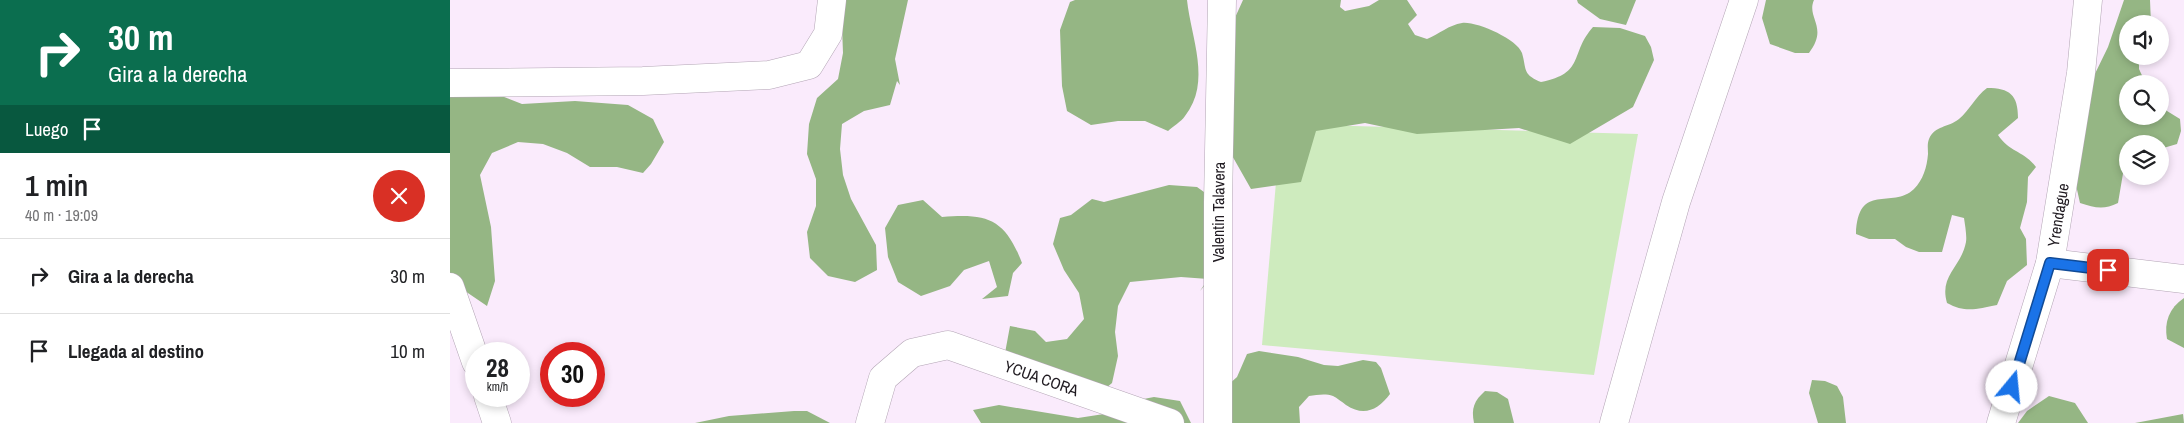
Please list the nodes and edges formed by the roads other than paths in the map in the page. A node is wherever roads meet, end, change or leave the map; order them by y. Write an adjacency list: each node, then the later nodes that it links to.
1 (832, 0): 5 (street)
2 (1222, 0): 14 (street, Valentin Talavera)
3 (1744, 0): 15 (street)
4 (2088, 0): 6 (street, Yrendague)
5 (450, 83)
6 (2050, 263): 7 (street); 16 (street, Yrendague)
7 (2184, 279)
8 (450, 287): 9 (street)
9 (469, 342)
10 (492, 407): 11 (street)
11 (497, 423)
12 (870, 423): 13 (street, YCUA CORA)
13 (1170, 423)
14 (1218, 423)
15 (1614, 423)
16 (2001, 423)

